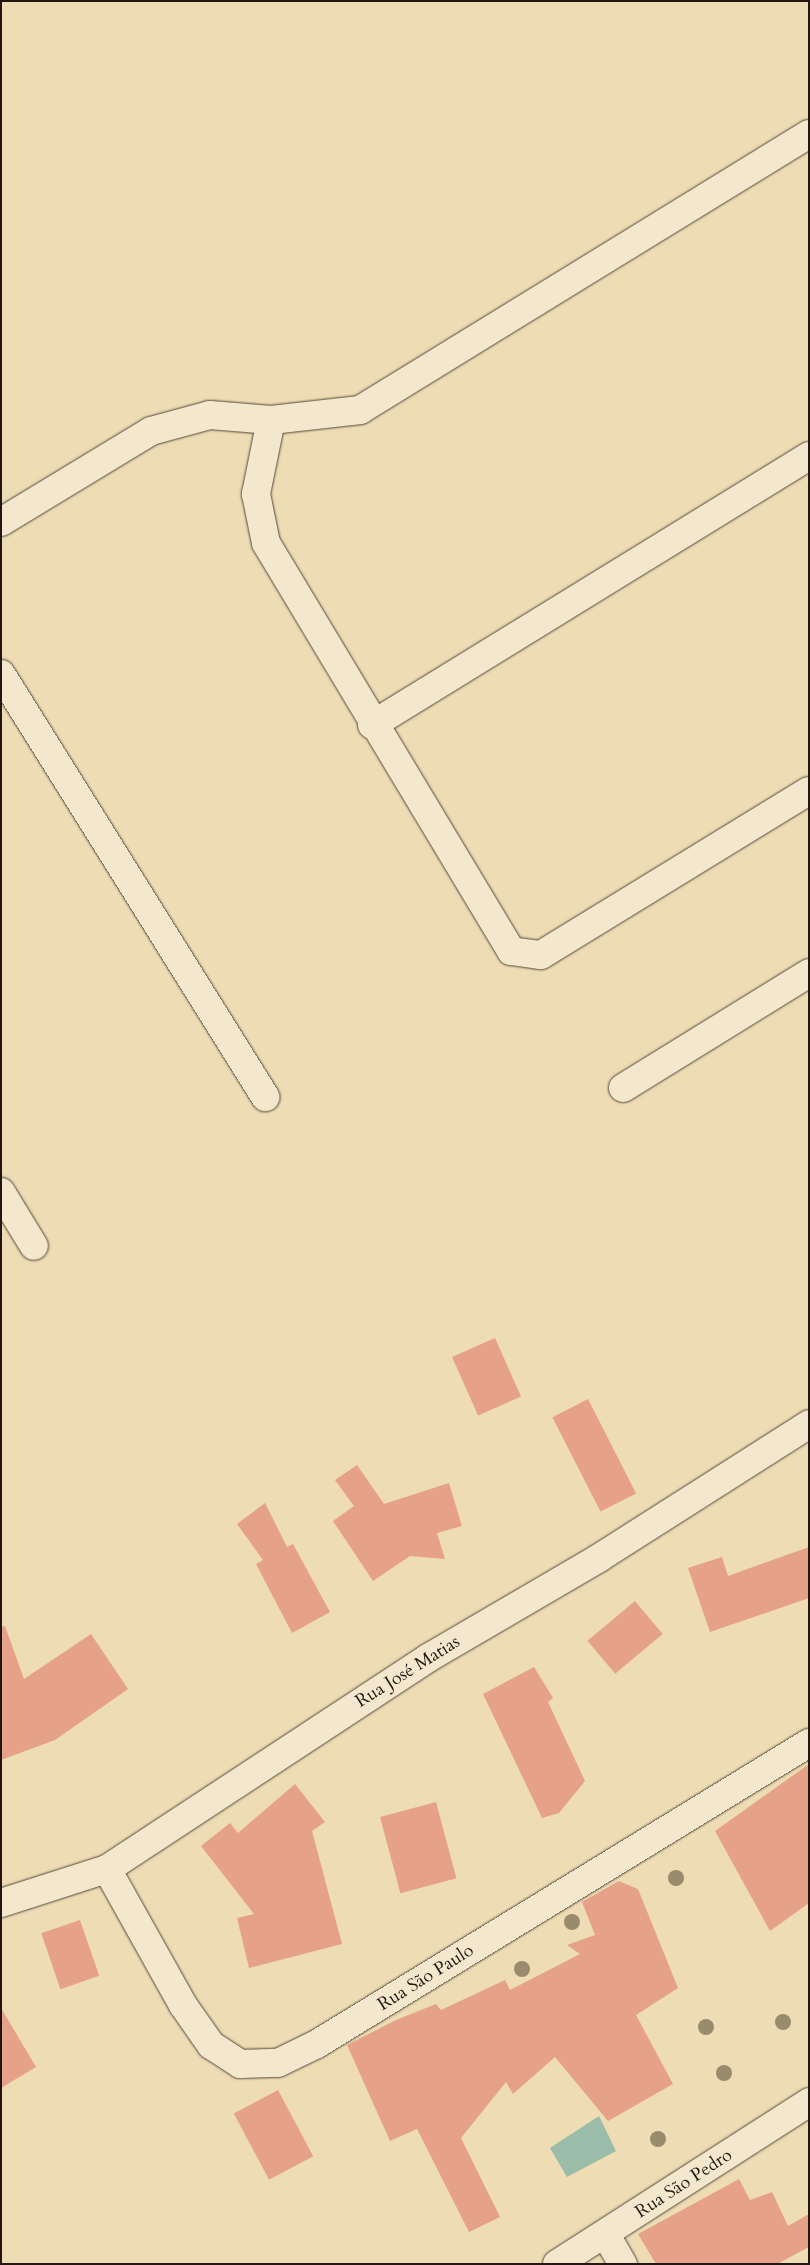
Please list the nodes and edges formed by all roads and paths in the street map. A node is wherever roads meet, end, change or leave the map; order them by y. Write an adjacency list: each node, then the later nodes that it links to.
1 (809, 134): 2 (street)
2 (270, 420): 4 (street); 6 (street)
3 (809, 456): 6 (street)
4 (1, 522)
5 (1, 674): 10 (street)
6 (372, 725): 7 (street)
7 (809, 791)
8 (809, 973): 9 (street)
9 (623, 1088)
10 (265, 1097)
11 (1, 1192): 12 (street)
12 (34, 1246)
13 (809, 1424): 15 (street, Rua José Matias)
14 (809, 1743): 15 (street, Rua São Paulo)
15 (107, 1869): 16 (street, Rua José Matias)
16 (1, 1903)
17 (809, 2102): 18 (street, Rua São Pedro)
18 (606, 2235): 19 (street, Rua São Pedro); 20 (street)
19 (557, 2264)
20 (623, 2264)

